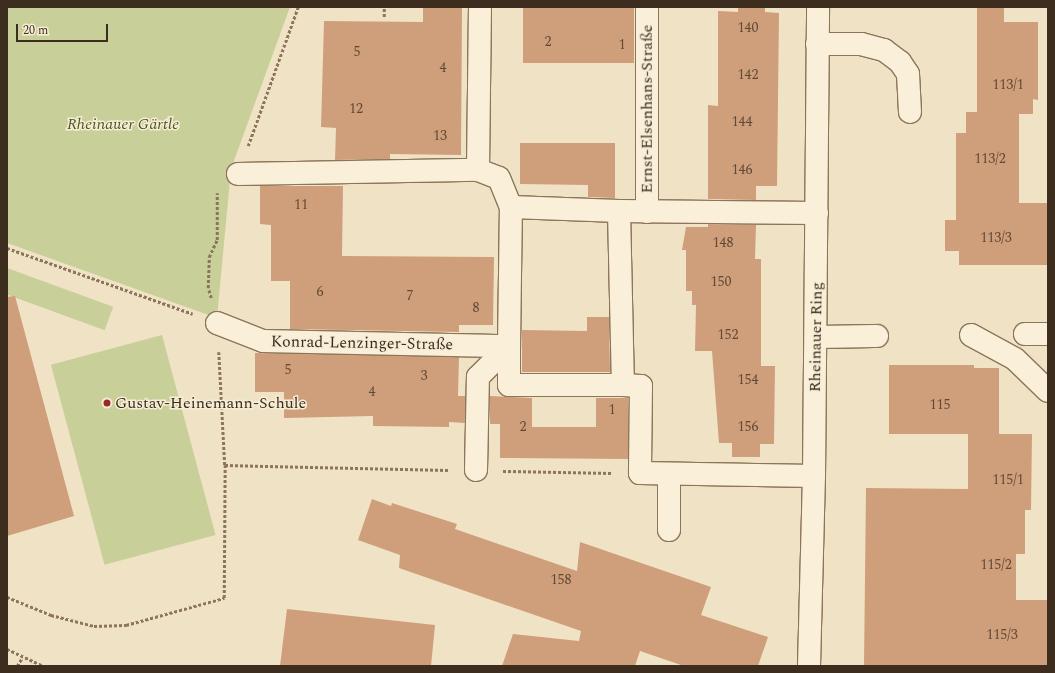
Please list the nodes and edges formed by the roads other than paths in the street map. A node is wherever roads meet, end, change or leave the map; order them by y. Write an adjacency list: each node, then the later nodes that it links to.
1 (480, 7): 6 (street)
2 (647, 7): 10 (street, Ernst-Elsenhans-Straße)
3 (818, 7): 4 (street, Rheinauer Ring)
4 (817, 44): 5 (street); 11 (street, Rheinauer Ring)
5 (910, 112)
6 (478, 170): 7 (street); 8 (street)
7 (238, 174)
8 (512, 207): 9 (street); 18 (street)
9 (619, 211): 10 (street); 19 (street)
10 (646, 212): 11 (street)
11 (817, 213): 17 (street, Rheinauer Ring)
12 (217, 323): 18 (street, Konrad-Lenzinger-Straße)
13 (1025, 334): 14 (street)
14 (1048, 334)
15 (971, 335): 20 (street)
16 (877, 336): 17 (street)
17 (816, 337): 23 (street, Rheinauer Ring)
18 (509, 346): 19 (street); 21 (street)
19 (623, 385): 22 (street)
20 (1048, 391)
21 (476, 470)
22 (669, 474): 23 (street); 24 (street)
23 (814, 476): 25 (street, Rheinauer Ring)
24 (669, 530)
25 (809, 666)

